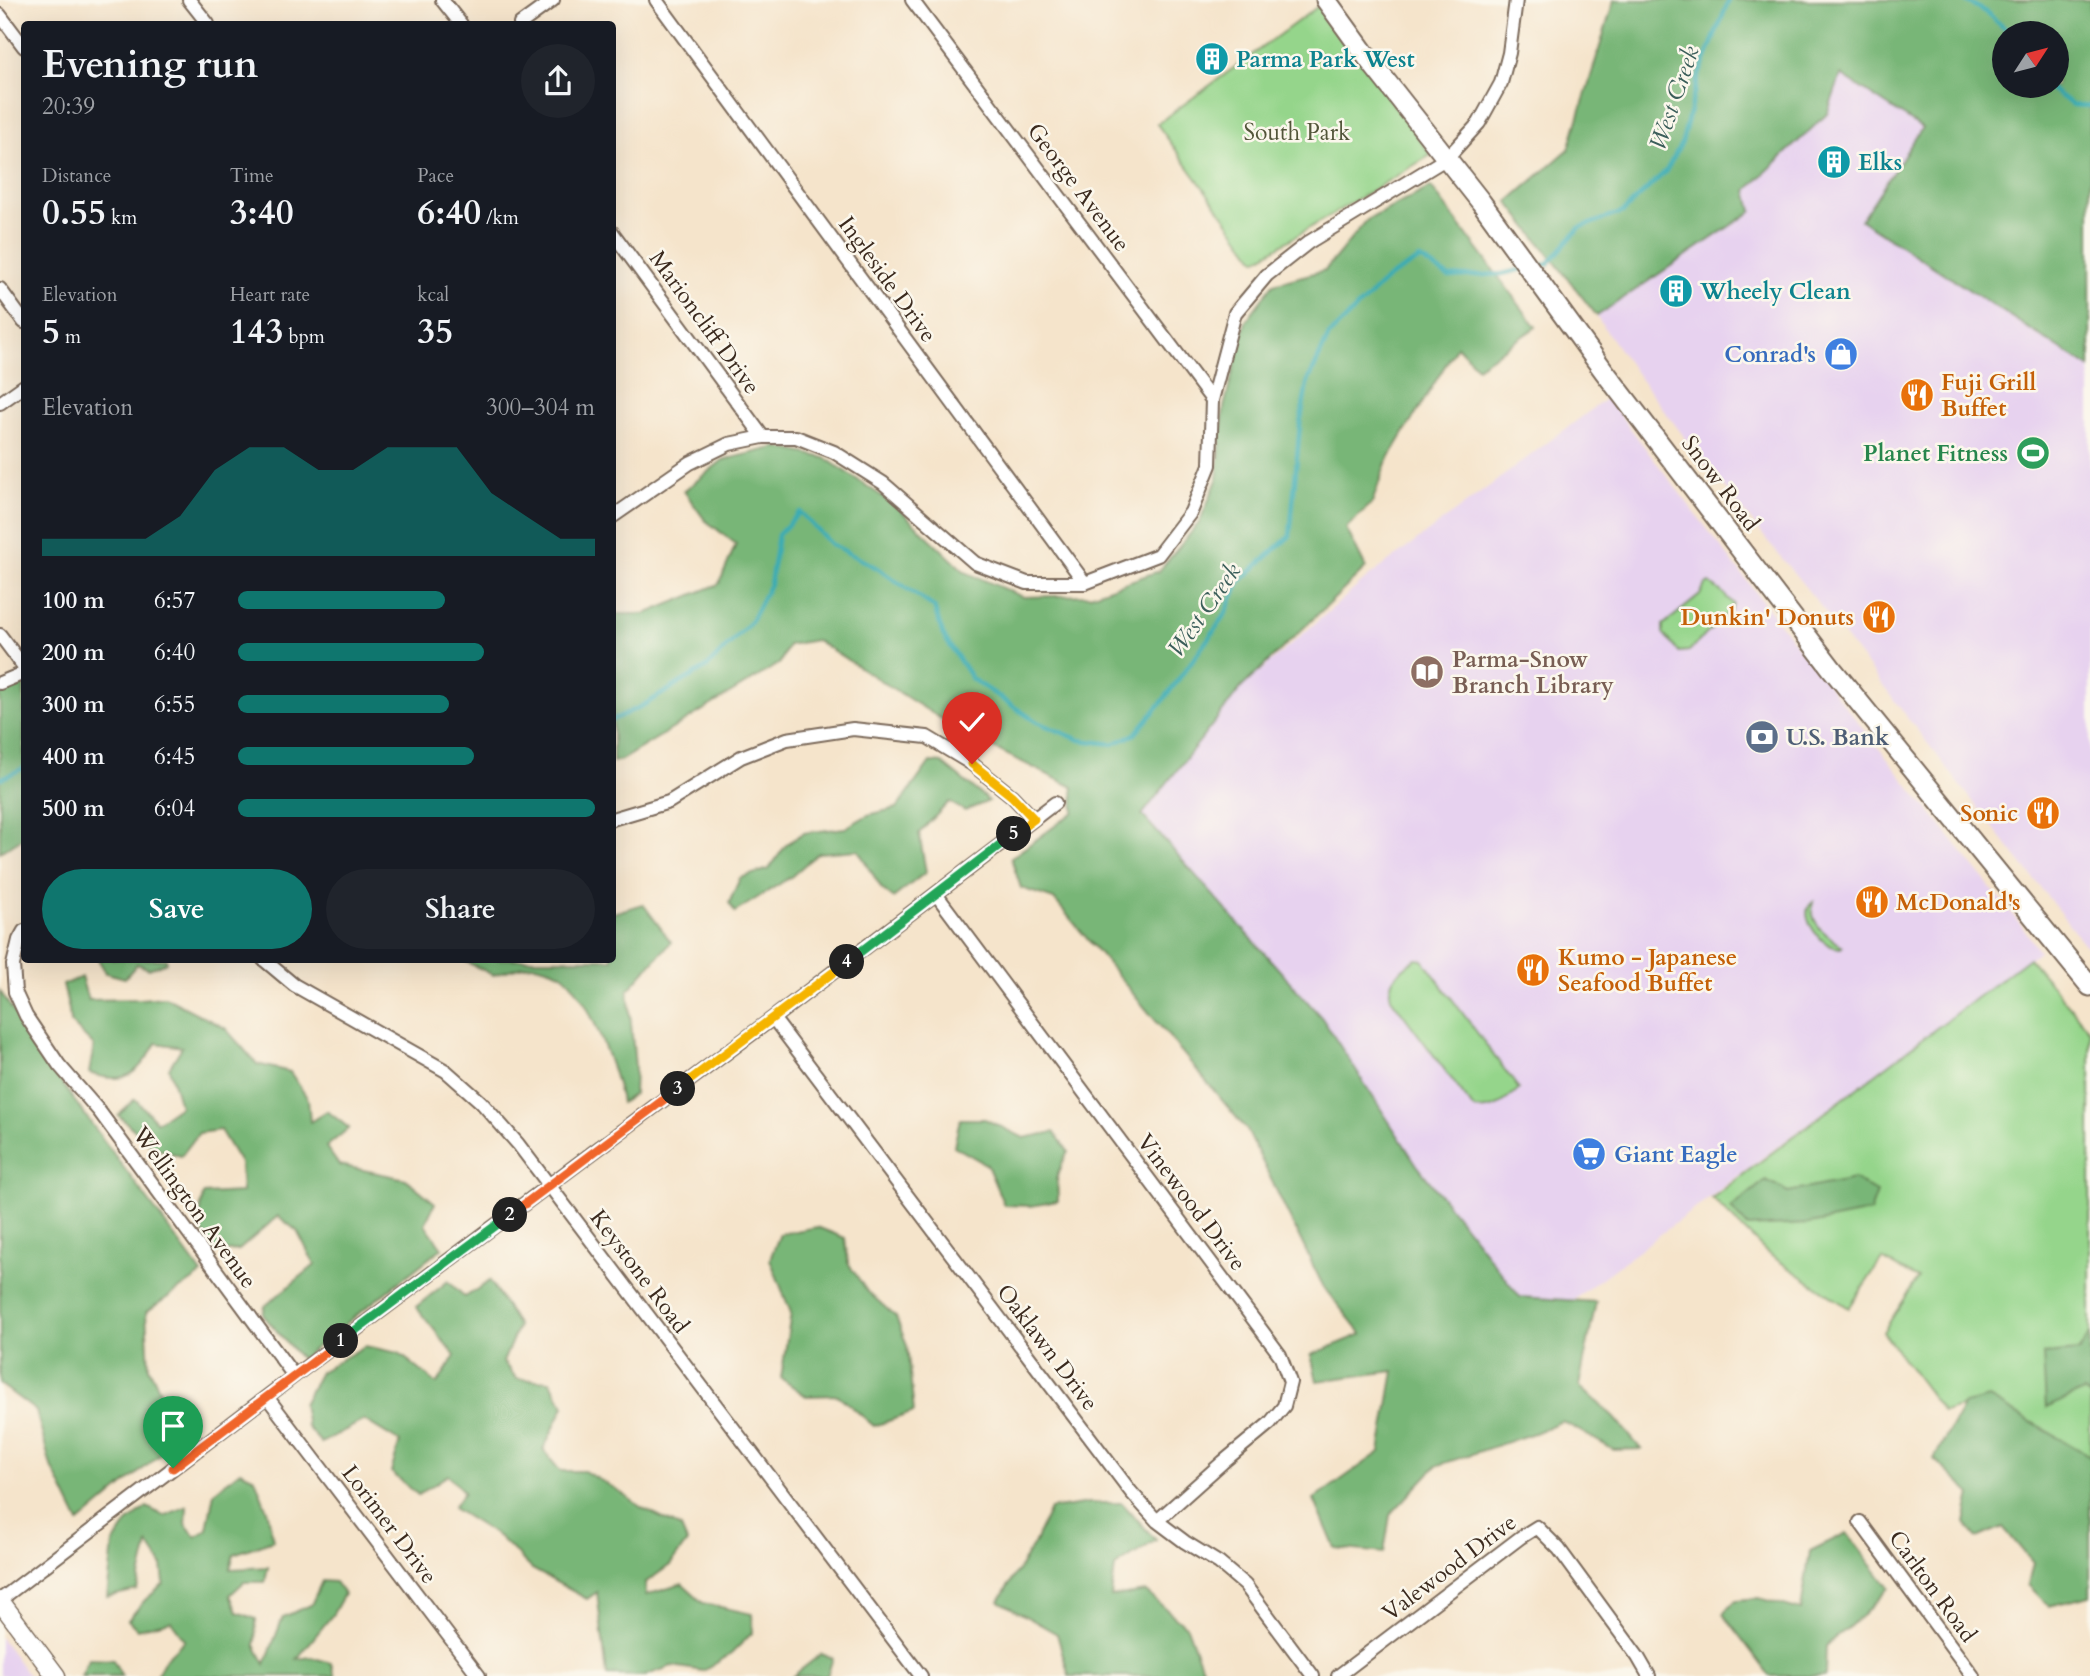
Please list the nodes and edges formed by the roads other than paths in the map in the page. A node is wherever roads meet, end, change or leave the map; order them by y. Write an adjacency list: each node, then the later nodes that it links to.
1 (189, 0): 9 (street)
2 (442, 0): 10 (street)
3 (553, 0): 11 (street)
4 (656, 0): 22 (street, Ingleside Drive)
5 (912, 0): 18 (street, George Avenue)
6 (1326, 0): 13 (main road, Snow Road)
7 (1516, 0): 13 (street)
8 (0, 15): 12 (street)
9 (206, 21)
10 (459, 21)
11 (524, 21)
12 (21, 43)
13 (1447, 158): 18 (street); 33 (main road, Snow Road)
14 (616, 237): 20 (street, Marioncliff Drive)
15 (0, 289): 16 (street)
16 (21, 318)
17 (21, 388): 19 (street)
18 (1212, 400): 22 (street)
19 (0, 404)
20 (763, 437): 21 (street); 22 (street)
21 (616, 514)
22 (1085, 583)
23 (0, 635): 24 (street)
24 (21, 663)
25 (21, 674): 26 (street)
26 (0, 683)
27 (1055, 803): 29 (street)
28 (616, 818): 29 (street)
29 (1034, 819): 30 (street)
30 (936, 894): 34 (street); 38 (street, Vinewood Drive)
31 (21, 936): 36 (street, Wellington Avenue)
32 (268, 963): 35 (street, Keystone Road)
33 (2090, 986)
34 (773, 1018): 35 (street); 38 (street, Oaklawn Drive)
35 (549, 1185): 36 (street); 43 (street, Keystone Road)
36 (294, 1376): 37 (street)
37 (267, 1397): 40 (street); 42 (street, Lorimer Drive)
38 (1157, 1521): 44 (street, Oaklawn Drive)
39 (1860, 1522): 47 (street, Carlton Road)
40 (0, 1601): 41 (street)
41 (56, 1676)
42 (479, 1676)
43 (921, 1676)
44 (1313, 1676)
45 (1338, 1676): 46 (street, Valewood Drive)
46 (1649, 1676)
47 (1973, 1676)

